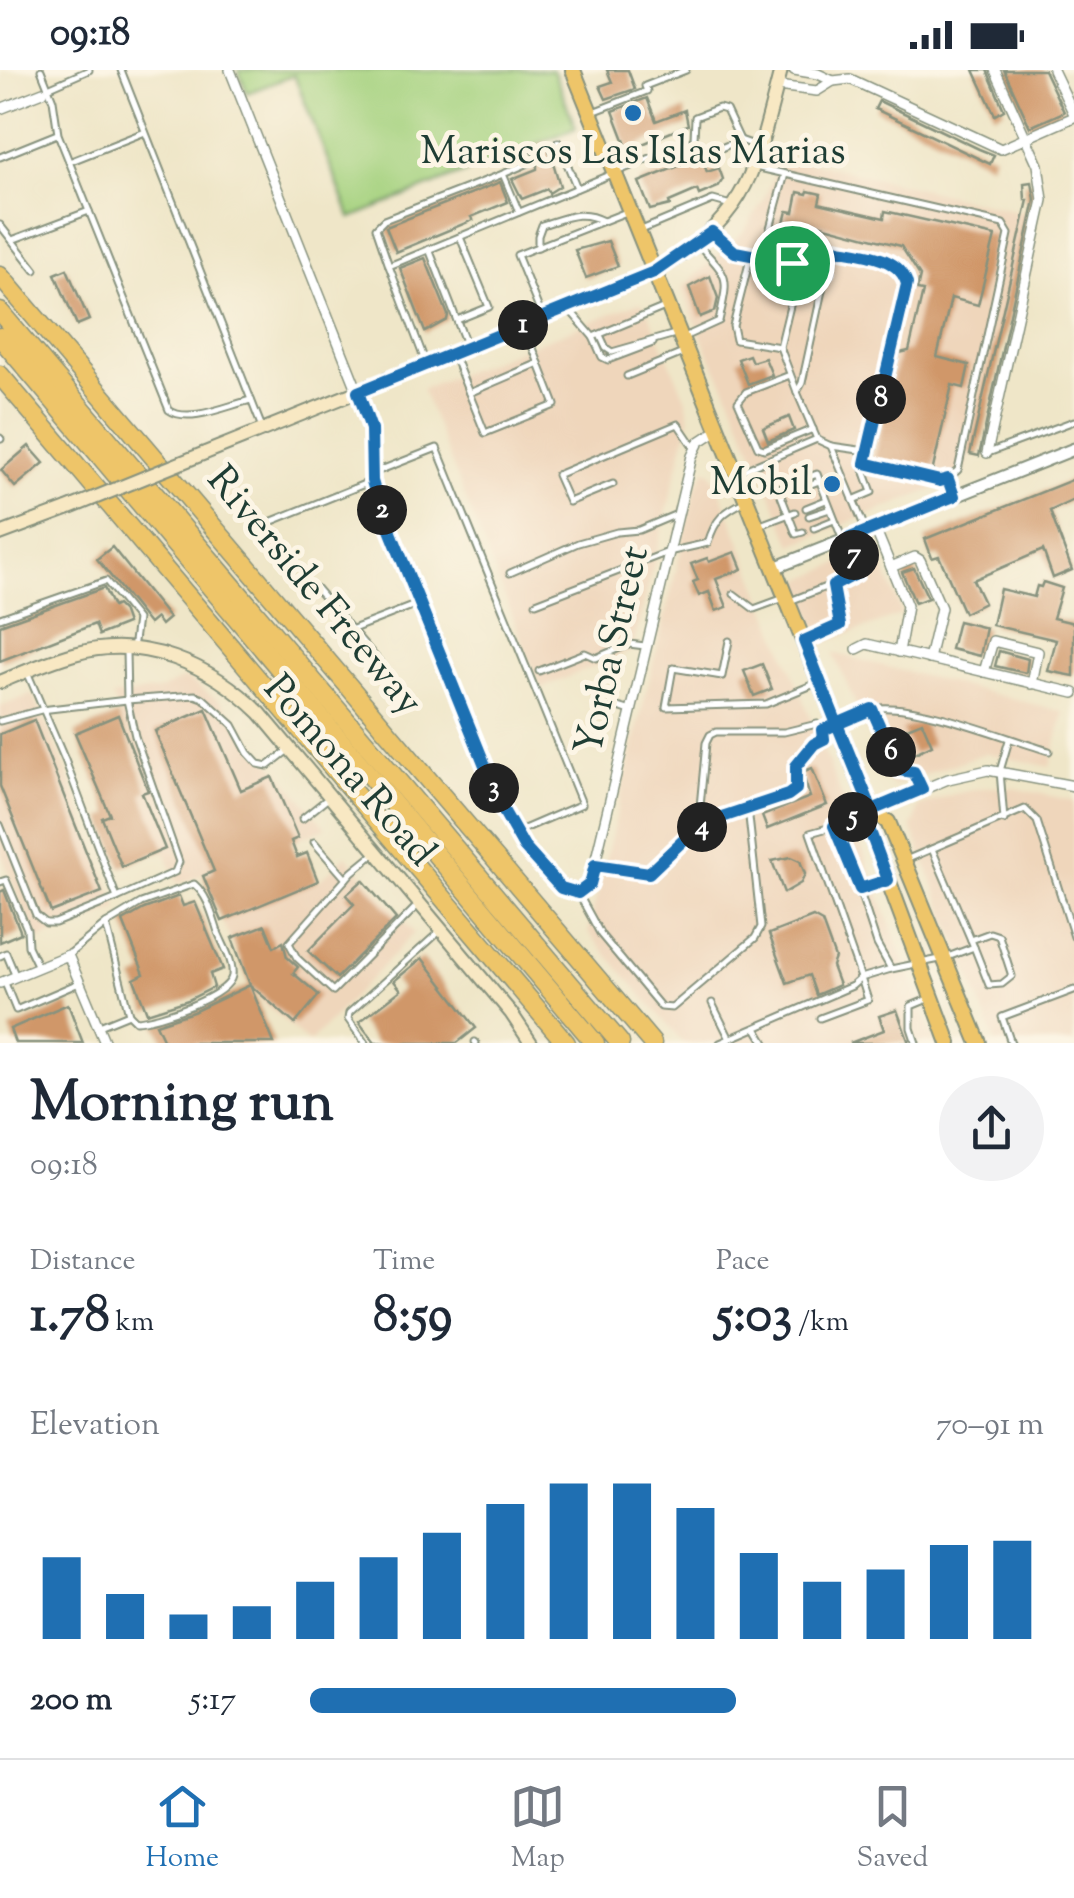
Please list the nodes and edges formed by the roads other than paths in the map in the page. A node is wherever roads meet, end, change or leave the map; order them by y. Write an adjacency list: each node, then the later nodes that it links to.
1 (41, 70): 11 (lane)
2 (90, 70): 11 (lane)
3 (121, 70): 15 (lane)
4 (230, 70): 67 (street)
5 (573, 70): 13 (main road)
6 (686, 70): 13 (lane)
7 (995, 70): 19 (street)
8 (1054, 70): 14 (street)
9 (780, 74): 10 (street); 10 (street); 21 (main road)
10 (833, 81): 19 (street)
11 (47, 90): 12 (street); 16 (lane)
12 (0, 109)
13 (590, 113): 26 (main road)
14 (1074, 116): 19 (street)
15 (144, 132): 23 (lane); 70 (lane)
16 (58, 134): 22 (lane); 23 (lane)
17 (694, 140): 18 (lane); 18 (lane); 26 (lane)
18 (740, 140): 21 (lane)
19 (1028, 140): 80 (street)
20 (558, 142): 29 (lane)
21 (760, 147): 25 (main road)
22 (0, 158)
23 (69, 162): 32 (lane)
24 (531, 162): 27 (lane)
25 (754, 167): 28 (lane); 30 (main road)
26 (614, 172): 29 (lane); 31 (main road)
27 (503, 174): 33 (lane); 46 (lane)
28 (784, 174): 44 (lane); 84 (lane)
29 (577, 188): 33 (lane)
30 (734, 206): 36 (lane); 37 (main road)
31 (629, 210): 34 (lane); 36 (main road)
32 (88, 211): 39 (lane); 70 (lane)
33 (519, 212): 38 (lane)
34 (603, 221): 41 (lane); 41 (lane)
35 (0, 225): 39 (lane)
36 (638, 232): 48 (main road)
37 (712, 232): 40 (main road); 43 (lane)
38 (460, 236): 42 (lane); 55 (lane)
39 (12, 240): 47 (lane)
40 (698, 244): 48 (main road); 59 (lane)
41 (538, 247): 54 (lane)
42 (429, 249): 46 (lane); 55 (lane)
43 (751, 255): 44 (lane); 60 (lane)
44 (762, 257): 45 (lane)
45 (800, 265): 49 (lane); 60 (lane)
46 (388, 266): 62 (lane)
47 (35, 270)
48 (654, 272): 51 (main road); 52 (main road)
49 (826, 272): 68 (lane); 79 (lane)
50 (0, 276): 188 (highway, Riverside Freeway)
51 (567, 306): 54 (main road); 57 (lane)
52 (668, 306): 57 (lane); 59 (main road)
53 (0, 312): 194 (highway)
54 (542, 317): 56 (main road)
55 (456, 320): 61 (lane)
56 (524, 324): 61 (main road); 63 (lane)
57 (596, 335): 59 (lane)
58 (0, 337): 193 (highway)
59 (682, 341): 66 (lane); 72 (main road)
60 (780, 347): 65 (lane)
61 (460, 350): 62 (main road); 69 (lane)
62 (426, 364): 67 (main road)
63 (539, 364): 69 (lane); 69 (lane)
64 (0, 374): 192 (highway)
65 (790, 374): 68 (lane); 73 (lane)
66 (627, 376)
67 (358, 392): 74 (main road); 83 (street)
68 (798, 392): 73 (lane)
69 (469, 393)
70 (251, 400): 74 (lane)
71 (1074, 420): 80 (lane)
72 (719, 429): 77 (street); 82 (main road)
73 (813, 429): 75 (lane)
74 (263, 430): 103 (main road, bridge)
75 (817, 439): 76 (lane); 82 (lane)
76 (831, 446): 79 (lane); 91 (lane)
77 (695, 449): 85 (lane); 95 (street, Yorba Street)
78 (1074, 449): 88 (street)
79 (866, 451): 81 (lane)
80 (987, 453)
81 (865, 463): 84 (lane); 91 (lane)
82 (737, 474): 89 (main road)
83 (372, 477): 99 (lane); 113 (street); 153 (lane)
84 (948, 479): 88 (lane)
85 (612, 484)
86 (797, 485): 90 (lane)
87 (784, 491): 94 (lane)
88 (954, 496): 101 (street)
89 (747, 500): 98 (main road); 105 (lane)
90 (827, 500): 92 (lane); 93 (lane)
91 (854, 500): 101 (lane)
92 (806, 508)
93 (830, 508): 96 (lane); 97 (lane)
94 (792, 513): 98 (lane); 102 (lane)
95 (677, 514): 105 (street, Yorba Street); 108 (lane)
96 (809, 516)
97 (834, 520): 100 (lane); 104 (lane)
98 (758, 526): 107 (main road)
99 (255, 528)
100 (814, 528)
101 (870, 530): 104 (street); 106 (street)
102 (803, 532)
103 (0, 534)
104 (846, 539): 107 (street); 109 (lane)
105 (668, 552): 114 (lane); 119 (street, Yorba Street)
106 (891, 567): 122 (street); 123 (street)
107 (774, 568): 112 (main road)
108 (510, 573)
109 (833, 586): 112 (lane); 118 (lane)
110 (316, 588): 116 (lane)
111 (734, 594): 112 (lane)
112 (786, 599): 118 (main road)
113 (420, 603): 116 (lane); 153 (street)
114 (536, 603)
115 (0, 618): 120 (lane)
116 (352, 630): 126 (lane)
117 (730, 641): 129 (lane)
118 (804, 641): 129 (main road)
119 (645, 646): 124 (lane); 136 (street, Yorba Street)
120 (130, 649): 125 (main road, Pomona Road); 132 (lane); 140 (main road, Pomona Road)
121 (857, 649): 122 (street)
122 (899, 652): 123 (street)
123 (929, 659): 127 (street)
124 (539, 671)
125 (26, 672): 128 (main road, Pomona Road); 134 (lane)
126 (388, 672)
127 (984, 672): 130 (street); 130 (street)
128 (0, 682)
129 (820, 682): 138 (main road)
130 (1032, 684): 131 (street)
131 (1074, 693)
132 (127, 700): 134 (lane); 140 (lane); 164 (lane)
133 (872, 709): 138 (lane); 139 (lane); 144 (lane)
134 (41, 710): 137 (lane); 164 (lane)
135 (600, 710): 136 (lane)
136 (631, 711): 158 (street, Yorba Street)
137 (0, 722)
138 (830, 727): 146 (lane); 147 (main road); 152 (lane)
139 (1009, 740): 141 (lane); 142 (lane)
140 (290, 749): 145 (main road, Pomona Road)
141 (1048, 751)
142 (1000, 771): 143 (street); 144 (street); 149 (lane)
143 (1074, 786)
144 (922, 789): 147 (street)
145 (330, 797): 148 (lane); 156 (main road, Pomona Road)
146 (748, 808): 152 (lane); 163 (lane)
147 (872, 810): 151 (lane); 157 (main road); 160 (main road)
148 (302, 819)
149 (1004, 820): 155 (lane); 168 (lane)
150 (0, 825): 164 (lane)
151 (834, 826): 162 (lane); 177 (lane)
152 (698, 828): 158 (lane)
153 (515, 834): 163 (street)
154 (314, 842): 159 (lane)
155 (932, 849): 157 (lane); 169 (lane)
156 (376, 852): 159 (lane); 165 (main road, Pomona Road)
157 (905, 860): 172 (main road)
158 (595, 865): 163 (street, Yorba Street)
159 (346, 879): 165 (lane)
160 (888, 880): 162 (lane); 173 (main road)
161 (0, 882): 174 (lane)
162 (860, 889): 175 (lane)
163 (578, 893)
164 (117, 898)
165 (420, 904): 167 (main road, Pomona Road)
166 (106, 924): 171 (lane); 183 (lane); 183 (lane)
167 (441, 930): 190 (lane); 191 (main road, Pomona Road)
168 (1074, 936)
169 (972, 944): 169 (lane); 172 (lane)
170 (2, 952): 176 (lane)
171 (68, 955): 174 (street); 179 (street)
172 (944, 958): 173 (lane); 199 (main road)
173 (919, 964): 175 (lane); 181 (main road)
174 (38, 968): 176 (street)
175 (890, 969): 177 (lane)
176 (16, 976): 178 (street)
177 (860, 978): 184 (lane); 186 (lane)
178 (2, 982): 179 (lane)
179 (79, 983): 185 (street)
180 (1074, 990): 200 (lane)
181 (932, 998): 197 (lane); 198 (main road)
182 (712, 1003): 187 (lane)
183 (129, 1014): 185 (lane)
184 (820, 1018)
185 (97, 1026): 189 (street)
186 (756, 1028): 187 (lane); 196 (lane)
187 (730, 1039): 195 (lane)
188 (650, 1040)
189 (105, 1043)
190 (365, 1043)
191 (531, 1043)
192 (566, 1043)
193 (596, 1043)
194 (620, 1043)
195 (720, 1043)
196 (765, 1043)
197 (916, 1043)
198 (949, 1043)
199 (979, 1043)
200 (1012, 1043)

